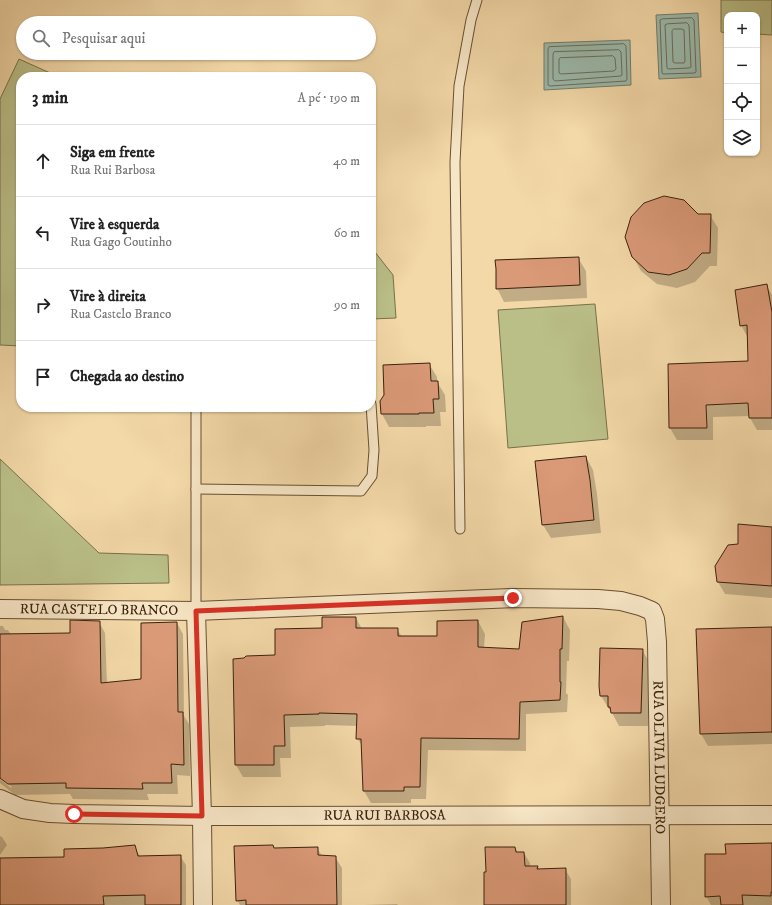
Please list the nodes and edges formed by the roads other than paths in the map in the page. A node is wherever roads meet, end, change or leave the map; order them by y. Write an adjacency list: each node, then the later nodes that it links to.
1 (477, 0): 5 (lane)
2 (196, 412): 4 (lane)
3 (372, 412): 4 (lane)
4 (196, 489): 7 (lane)
5 (460, 529)
6 (0, 609): 7 (street, RUA CASTELO BRANCO)
7 (196, 611): 8 (street, RUA CASTELO BRANCO); 11 (street)
8 (652, 611): 12 (street, RUA OLIVIA LUDGERO)
9 (0, 799): 11 (street, RUA RUI BARBOSA)
10 (772, 815): 12 (street, RUA RUI BARBOSA)
11 (202, 816): 12 (street, RUA RUI BARBOSA); 13 (street)
12 (660, 816): 14 (street, RUA OLIVIA LUDGERO)
13 (203, 905)
14 (661, 905)

